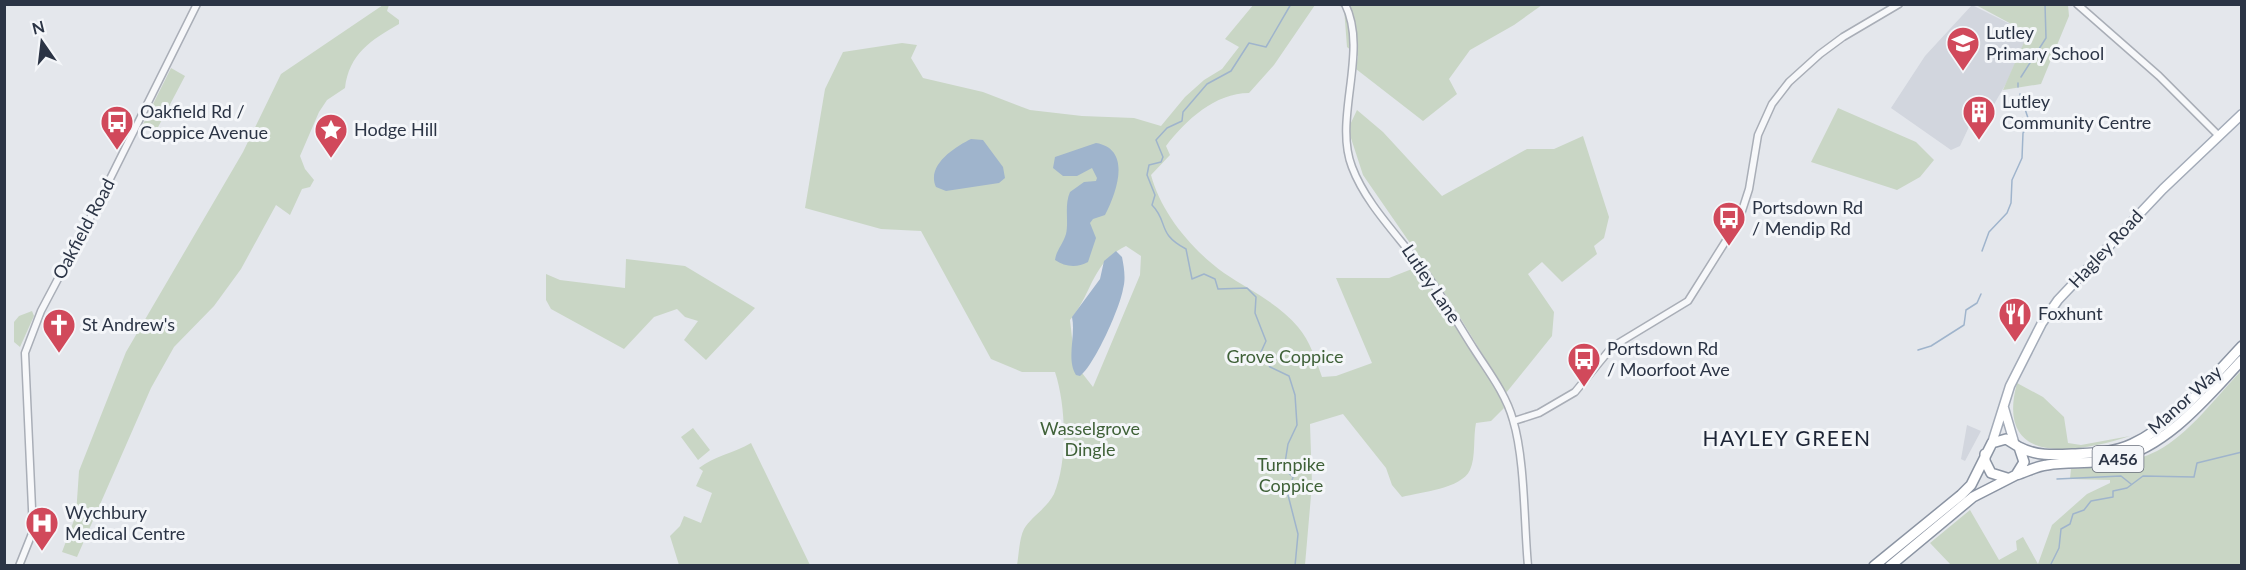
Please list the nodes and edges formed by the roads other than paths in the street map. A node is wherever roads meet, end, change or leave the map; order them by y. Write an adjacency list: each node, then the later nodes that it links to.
1 (197, 4): 15 (street, Oakfield Road)
2 (1345, 4): 10 (street, Lutley Lane)
3 (1899, 4): 10 (street)
4 (2077, 4): 6 (street)
5 (2241, 114): 6 (main road, Hagley Road)
6 (2219, 136): 9 (main road, Hagley Road)
7 (2241, 346): 12 (highway, Manor Way / A456)
8 (2241, 360): 14 (highway, Manor Way / A456)
9 (2004, 407): 11 (main road, Hagley Road); 12 (main road)
10 (1514, 421): 16 (street, Lutley Lane)
11 (1992, 443): 12 (highway, A456); 13 (highway)
12 (2016, 444): 14 (highway)
13 (1985, 454): 14 (highway); 17 (highway)
14 (2012, 476): 18 (highway, A456)
15 (19, 566)
16 (1528, 566)
17 (1874, 566)
18 (1890, 566)

